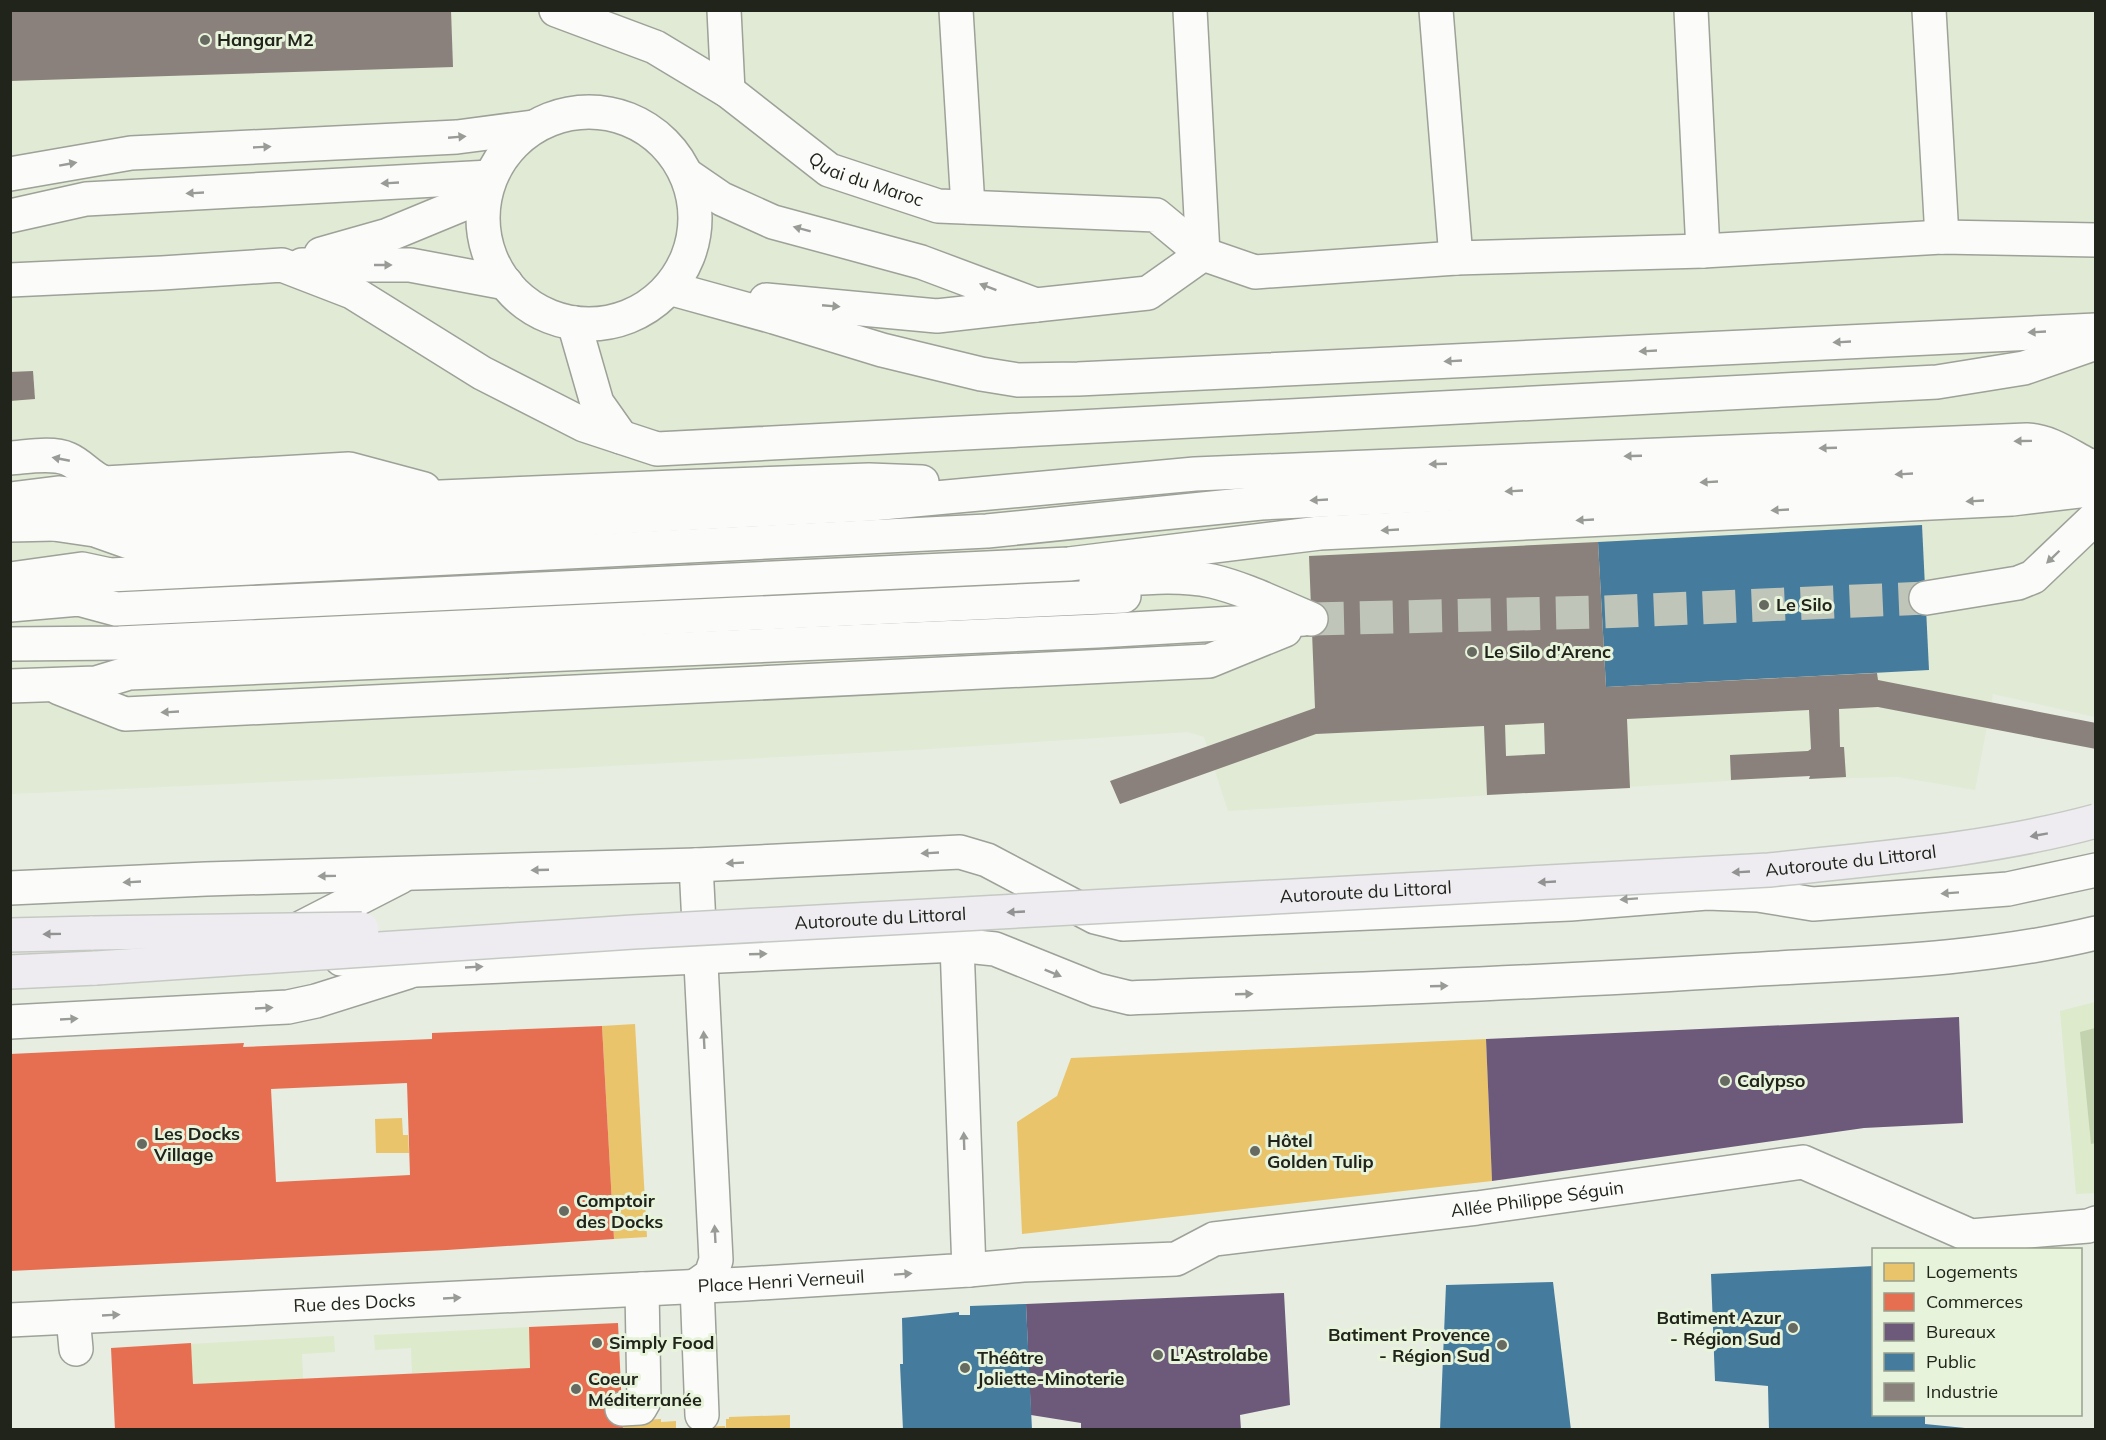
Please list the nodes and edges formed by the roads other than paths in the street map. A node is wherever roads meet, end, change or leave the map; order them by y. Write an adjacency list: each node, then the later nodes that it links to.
1 (556, 10): 8 (street, Quai du Maroc)
2 (724, 10): 8 (street)
3 (956, 10): 13 (street)
4 (1190, 10): 18 (street)
5 (1436, 10): 19 (street)
6 (1691, 10): 17 (street)
7 (1929, 10): 15 (street)
8 (728, 91): 13 (street, Quai du Maroc)
9 (533, 126): 10 (street, one-way to 9); 11 (street); 12 (street)
10 (10, 174)
11 (687, 175): 23 (street); 24 (street, one-way to 11)
12 (488, 186): 14 (street, one-way to 14); 20 (street); 22 (street)
13 (968, 207): 18 (street, Quai du Maroc)
14 (10, 216)
15 (1942, 237): 16 (street); 17 (street)
16 (2096, 240)
17 (1703, 251): 19 (street)
18 (1203, 254): 19 (street); 24 (street)
19 (1456, 258)
20 (282, 265): 21 (street); 22 (street, one-way to 22); 28 (street)
21 (10, 280)
22 (506, 283): 25 (street)
23 (669, 288): 24 (street, one-way to 24); 25 (street); 26 (street, one-way to 23)
24 (1036, 305)
25 (574, 323): 28 (street)
26 (2096, 330)
27 (2096, 343): 28 (street)
28 (621, 437)
29 (10, 458): 32 (street, one-way to 29)
30 (2093, 474): 31 (street, one-way to 31); 34 (street, one-way to 34); 42 (street, one-way to 42)
31 (1074, 486): 32 (street); 37 (street)
32 (452, 497): 33 (street); 37 (street)
33 (10, 499)
34 (1261, 503): 39 (street); 40 (street); 42 (street)
35 (2096, 517): 41 (street, one-way to 41)
36 (10, 525): 37 (street)
37 (73, 527): 38 (street)
38 (10, 538)
39 (10, 565)
40 (10, 579)
41 (1926, 598)
42 (55, 601): 43 (street)
43 (10, 605)
44 (10, 617): 45 (street)
45 (1311, 619): 46 (street); 47 (street); 48 (street); 48 (street, one-way to 48)
46 (10, 644)
47 (10, 661)
48 (51, 684): 49 (street)
49 (10, 686)
50 (2096, 820): 59 (highway, Autoroute du Littoral, one-way to 59, bridge)
51 (696, 865): 52 (street, one-way to 51); 53 (street, one-way to 53); 60 (street, Place Henri Verneuil)
52 (2096, 870)
53 (407, 874): 54 (street, one-way to 54); 58 (street)
54 (10, 888)
55 (2096, 933): 57 (street, one-way to 55)
56 (10, 935): 59 (highway, one-way to 56)
57 (957, 945): 60 (street, one-way to 57); 65 (street, one-way to 57)
58 (262, 947): 59 (street); 61 (street)
59 (102, 952): 62 (highway)
60 (700, 956): 61 (street, one-way to 60); 66 (street, Place Henri Verneuil, one-way to 60)
61 (416, 970): 63 (street, one-way to 61)
62 (10, 972)
63 (10, 1022)
64 (2096, 1223): 65 (street, Allée Philippe Séguin)
65 (969, 1270): 66 (street, Place Henri Verneuil, one-way to 65)
66 (698, 1286): 67 (street, Rue des Docks); 72 (street)
67 (642, 1289): 68 (street, Rue des Docks, one-way to 67); 71 (street)
68 (73, 1317): 69 (street, Rue des Docks); 70 (street)
69 (10, 1320)
70 (76, 1349)
71 (622, 1409)
72 (702, 1414)

